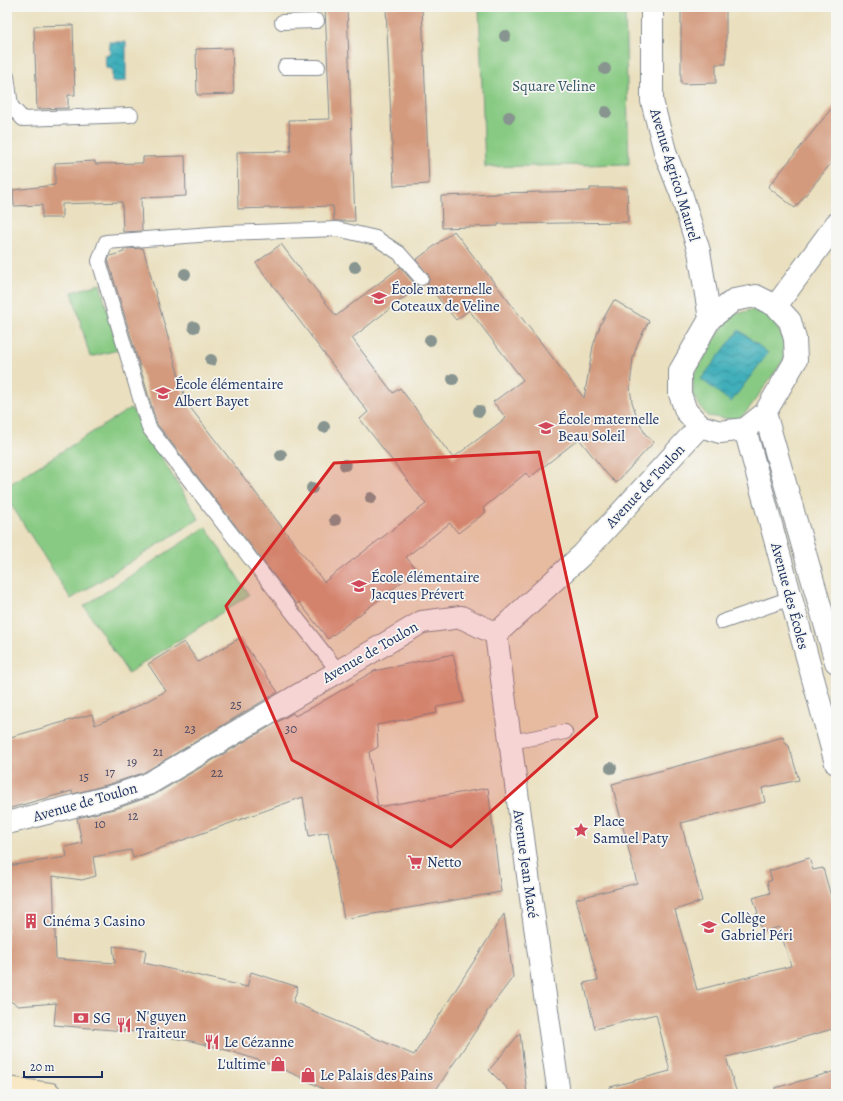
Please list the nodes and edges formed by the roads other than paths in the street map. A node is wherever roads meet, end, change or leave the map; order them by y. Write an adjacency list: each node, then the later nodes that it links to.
1 (652, 7): 11 (street, Avenue Agricol Maurel)
2 (317, 21): 3 (lane)
3 (282, 22)
4 (285, 67): 5 (lane)
5 (318, 67)
6 (7, 76): 7 (lane)
7 (131, 115)
8 (836, 224): 10 (street)
9 (421, 278): 19 (lane)
10 (776, 306): 11 (street); 12 (street)
11 (710, 319): 13 (street)
12 (765, 413): 14 (street); 18 (street, Avenue des Écoles)
13 (700, 426): 14 (street); 17 (street, Avenue de Toulon)
14 (745, 429): 15 (street, Avenue des Écoles)
15 (791, 598): 16 (lane); 22 (street, Avenue des Écoles)
16 (722, 622)
17 (496, 634): 19 (street, Avenue de Toulon); 21 (street, Avenue Jean Macé)
18 (836, 662)
19 (338, 671): 23 (street, Avenue de Toulon)
20 (565, 732): 21 (lane)
21 (510, 742): 26 (street, Avenue Jean Macé)
22 (836, 763)
23 (7, 824)
24 (7, 1088): 25 (main road)
25 (50, 1094)
26 (559, 1094)

